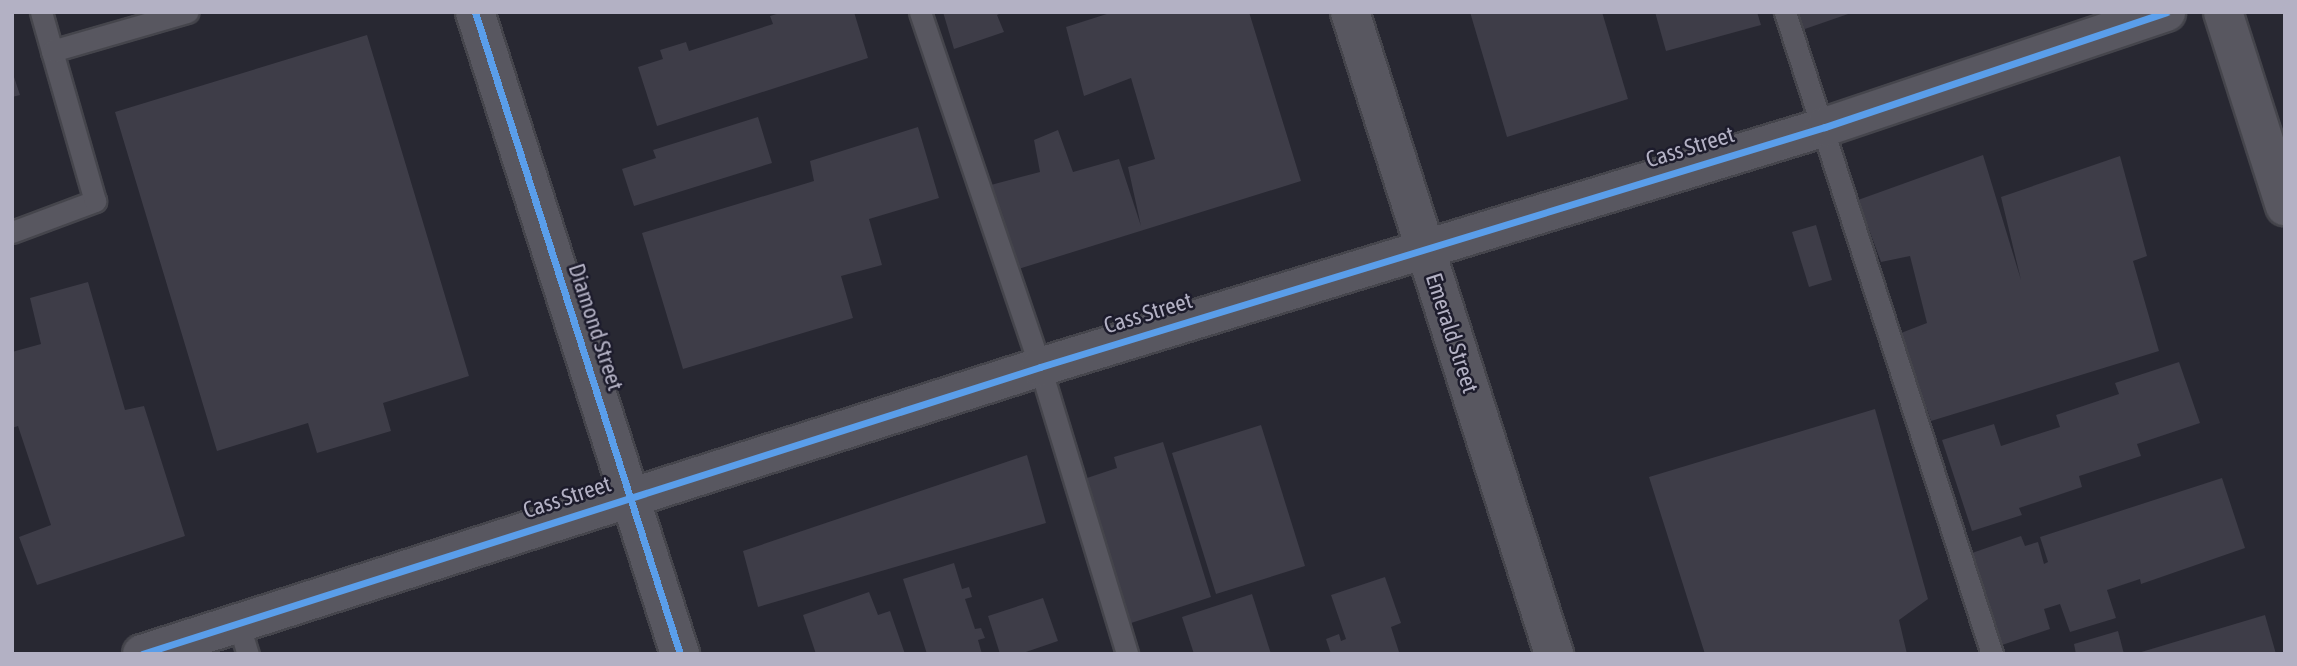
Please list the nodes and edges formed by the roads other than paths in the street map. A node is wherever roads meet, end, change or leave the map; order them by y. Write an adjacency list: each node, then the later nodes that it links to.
1 (41, 12): 9 (lane)
2 (187, 12): 9 (lane)
3 (475, 12): 15 (street, Diamond Street)
4 (920, 12): 14 (lane)
5 (1350, 12): 13 (street, Emerald Street)
6 (1785, 12): 10 (lane)
7 (2166, 12): 10 (street, Cass Street)
8 (2223, 12): 11 (street)
9 (52, 51): 12 (lane)
10 (1825, 127): 13 (street, Cass Street); 21 (lane)
11 (2285, 206)
12 (12, 232)
13 (1424, 247): 14 (street, Cass Street); 20 (street, Emerald Street)
14 (1040, 367): 15 (street, Cass Street); 19 (lane)
15 (631, 496): 16 (street, Cass Street); 18 (street, Diamond Street)
16 (243, 638): 17 (street, Cass Street)
17 (142, 654)
18 (680, 654)
19 (1127, 654)
20 (1555, 654)
21 (1992, 654)

